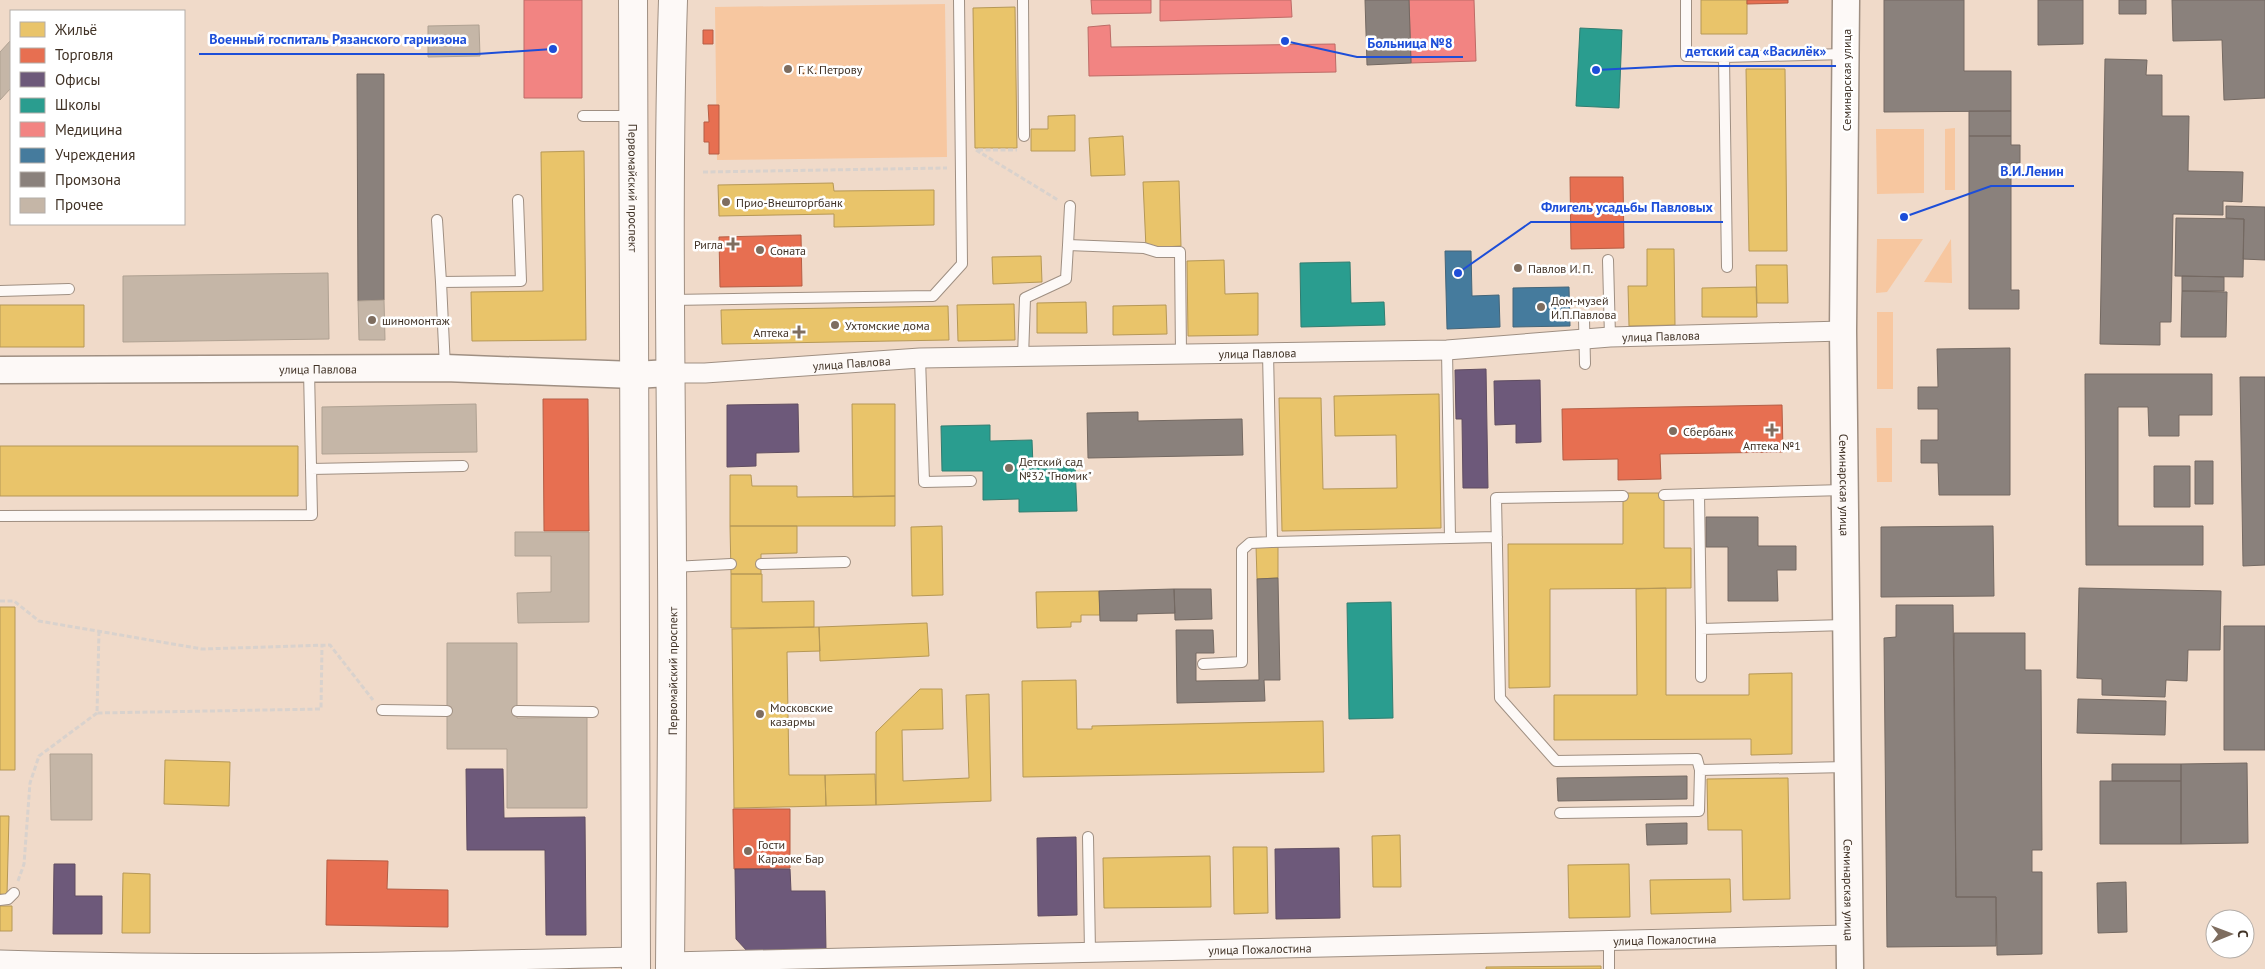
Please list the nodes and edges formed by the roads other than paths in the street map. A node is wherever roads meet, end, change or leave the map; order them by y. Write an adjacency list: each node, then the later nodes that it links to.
1 (632, 0): 10 (main road, Первомайский проспект)
2 (673, 0): 21 (main road, Первомайский проспект)
3 (959, 0): 21 (lane)
4 (1023, 0): 11 (lane)
5 (1686, 0): 8 (lane)
6 (1846, 0): 7 (main road, Семинарская улица)
7 (1847, 54): 8 (lane); 23 (main road, Семинарская улица)
8 (1724, 57): 17 (lane)
9 (583, 116): 10 (lane)
10 (632, 116): 36 (main road, Первомайский проспект)
11 (1024, 136)
12 (518, 200): 18 (lane)
13 (1070, 206): 15 (lane)
14 (437, 220): 18 (lane)
15 (1068, 245): 28 (lane); 29 (lane)
16 (1608, 260): 24 (lane)
17 (1728, 267)
18 (441, 282): 33 (lane)
19 (69, 289): 20 (lane)
20 (0, 291)
21 (671, 300): 35 (main road, Первомайский проспект)
22 (1584, 319): 25 (lane)
23 (1844, 331): 24 (street, улица Павлова); 40 (main road, Семинарская улица)
24 (1610, 337): 25 (street, улица Павлова)
25 (1586, 340): 26 (street, улица Павлова); 31 (lane)
26 (1447, 350): 27 (street, улица Павлова); 46 (lane)
27 (1268, 353): 28 (street, улица Павлова); 47 (lane)
28 (1181, 354): 29 (street, улица Павлова)
29 (1023, 357): 30 (street, улица Павлова)
30 (920, 358): 35 (street, улица Павлова); 39 (lane)
31 (1585, 364)
32 (309, 368): 33 (main road, улица Павлова); 34 (main road, улица Павлова); 38 (lane)
33 (445, 368): 36 (main road, улица Павлова)
34 (0, 370)
35 (670, 373): 36 (main road); 51 (main road, Первомайский проспект)
36 (634, 375): 70 (main road, Первомайский проспект)
37 (463, 466): 38 (lane)
38 (311, 469): 44 (lane)
39 (971, 481)
40 (1845, 490): 41 (lane); 52 (main road, Семинарская улица)
41 (1700, 494): 42 (lane); 53 (lane)
42 (1664, 495)
43 (1623, 496): 45 (lane)
44 (0, 516)
45 (1497, 537): 46 (lane); 61 (lane)
46 (1450, 538): 47 (lane)
47 (1272, 542): 54 (lane)
48 (845, 562): 50 (lane)
49 (731, 564): 51 (lane)
50 (761, 564)
51 (672, 567): 71 (main road, Первомайский проспект)
52 (1846, 626): 53 (lane); 60 (main road, Семинарская улица)
53 (1700, 629): 55 (lane)
54 (1203, 664)
55 (1701, 677)
56 (382, 710): 57 (lane)
57 (448, 710)
58 (517, 711): 59 (lane)
59 (593, 712)
60 (1847, 767): 61 (lane); 66 (main road, Семинарская улица)
61 (1700, 770): 62 (lane)
62 (1560, 813)
63 (1088, 837): 68 (lane)
64 (14, 892): 65 (lane)
65 (0, 900)
66 (1849, 935): 67 (street, улица Пожалостина); 75 (main road, Семинарская улица)
67 (1609, 939): 68 (street, улица Пожалостина); 74 (lane)
68 (1090, 952): 71 (street, улица Пожалостина)
69 (0, 960): 73 (street)
70 (636, 963): 72 (street)
71 (670, 965)
72 (395, 966): 73 (street)
73 (131, 967)
74 (1609, 969)
75 (1850, 969)

